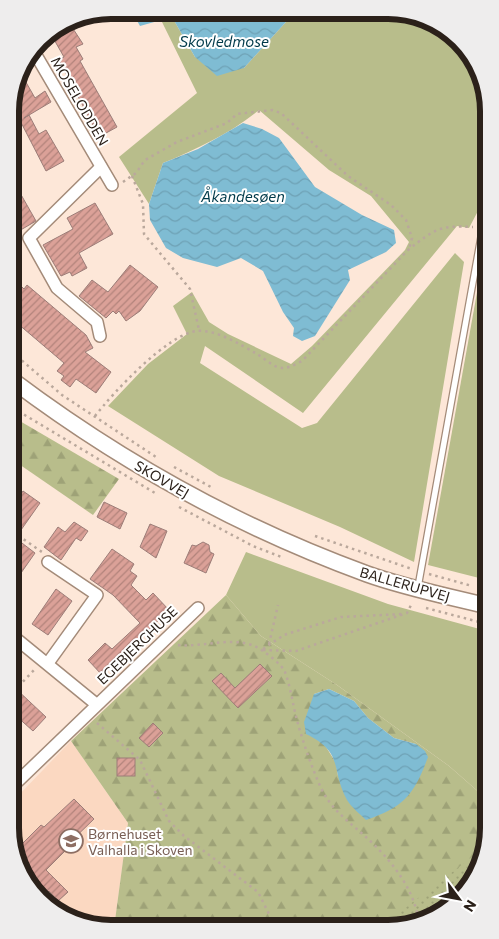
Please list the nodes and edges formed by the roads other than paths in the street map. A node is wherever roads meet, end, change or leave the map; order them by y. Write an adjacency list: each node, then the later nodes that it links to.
1 (37, 57): 2 (street, MOSELODDEN)
2 (101, 167): 3 (street, MOSELODDEN); 5 (street, MOSELODDEN)
3 (112, 185)
4 (480, 239): 9 (lane)
5 (100, 336)
6 (19, 385): 7 (street, SKOVVEJ)
7 (324, 557): 9 (street, BALLERUPVEJ)
8 (47, 558): 13 (street)
9 (418, 590): 10 (street, BALLERUPVEJ)
10 (480, 604)
11 (198, 608): 14 (street, EGEBJERGHUSE)
12 (19, 640): 13 (street, EGEBJERGHUSE)
13 (48, 663): 14 (street, EGEBJERGHUSE)
14 (96, 704): 15 (street, EGEBJERGHUSE)
15 (19, 780)

